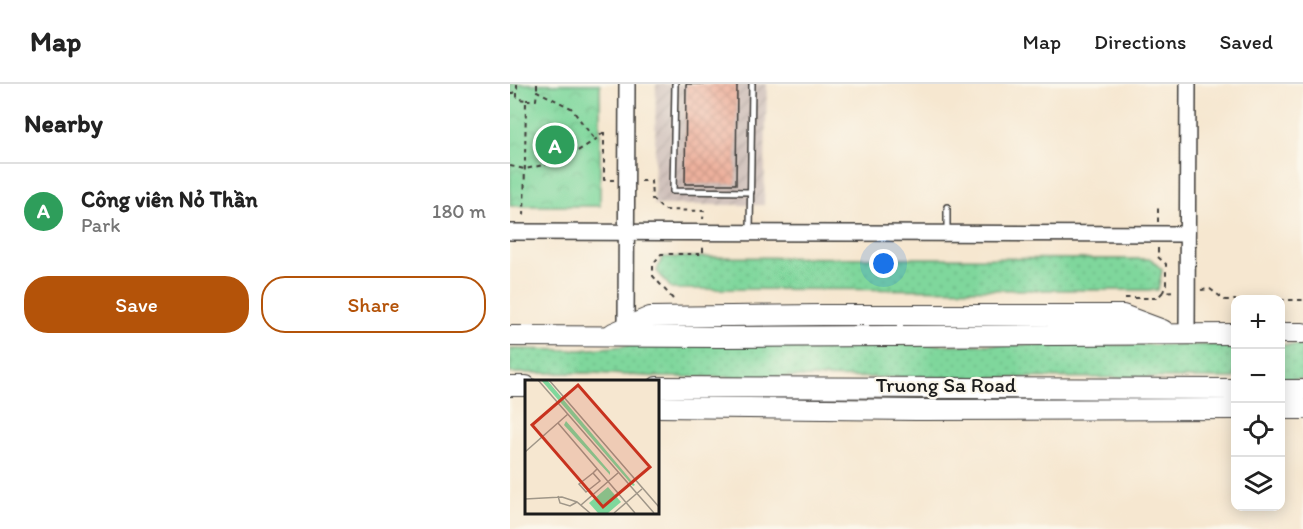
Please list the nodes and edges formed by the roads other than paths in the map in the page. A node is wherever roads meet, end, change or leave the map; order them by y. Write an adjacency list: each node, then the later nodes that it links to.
1 (627, 84): 8 (street)
2 (675, 84): 5 (lane)
3 (752, 84): 5 (lane)
4 (1188, 84): 11 (street)
5 (751, 192): 9 (lane)
6 (947, 207): 10 (lane)
7 (517, 232): 8 (street)
8 (626, 233): 9 (street); 13 (street)
9 (750, 233): 10 (street)
10 (947, 234): 11 (street)
11 (1187, 234): 16 (street)
12 (724, 316): 13 (highway); 16 (highway); 20 (highway)
13 (626, 327): 19 (highway)
14 (1285, 333): 15 (highway)
15 (1303, 333)
16 (1181, 334): 17 (highway); 20 (highway)
17 (1231, 334)
18 (510, 336): 19 (highway)
19 (605, 336): 20 (highway)
20 (723, 336)
21 (658, 387): 22 (highway, Truong Sa Road)
22 (710, 387): 23 (highway, Truong Sa Road); 27 (highway)
23 (1231, 389)
24 (1285, 390): 25 (highway)
25 (1303, 390)
26 (658, 407): 27 (highway, Truong Sa Road)
27 (709, 408): 28 (highway, Truong Sa Road)
28 (1231, 409)
29 (1285, 409): 30 (highway)
30 (1303, 410)

